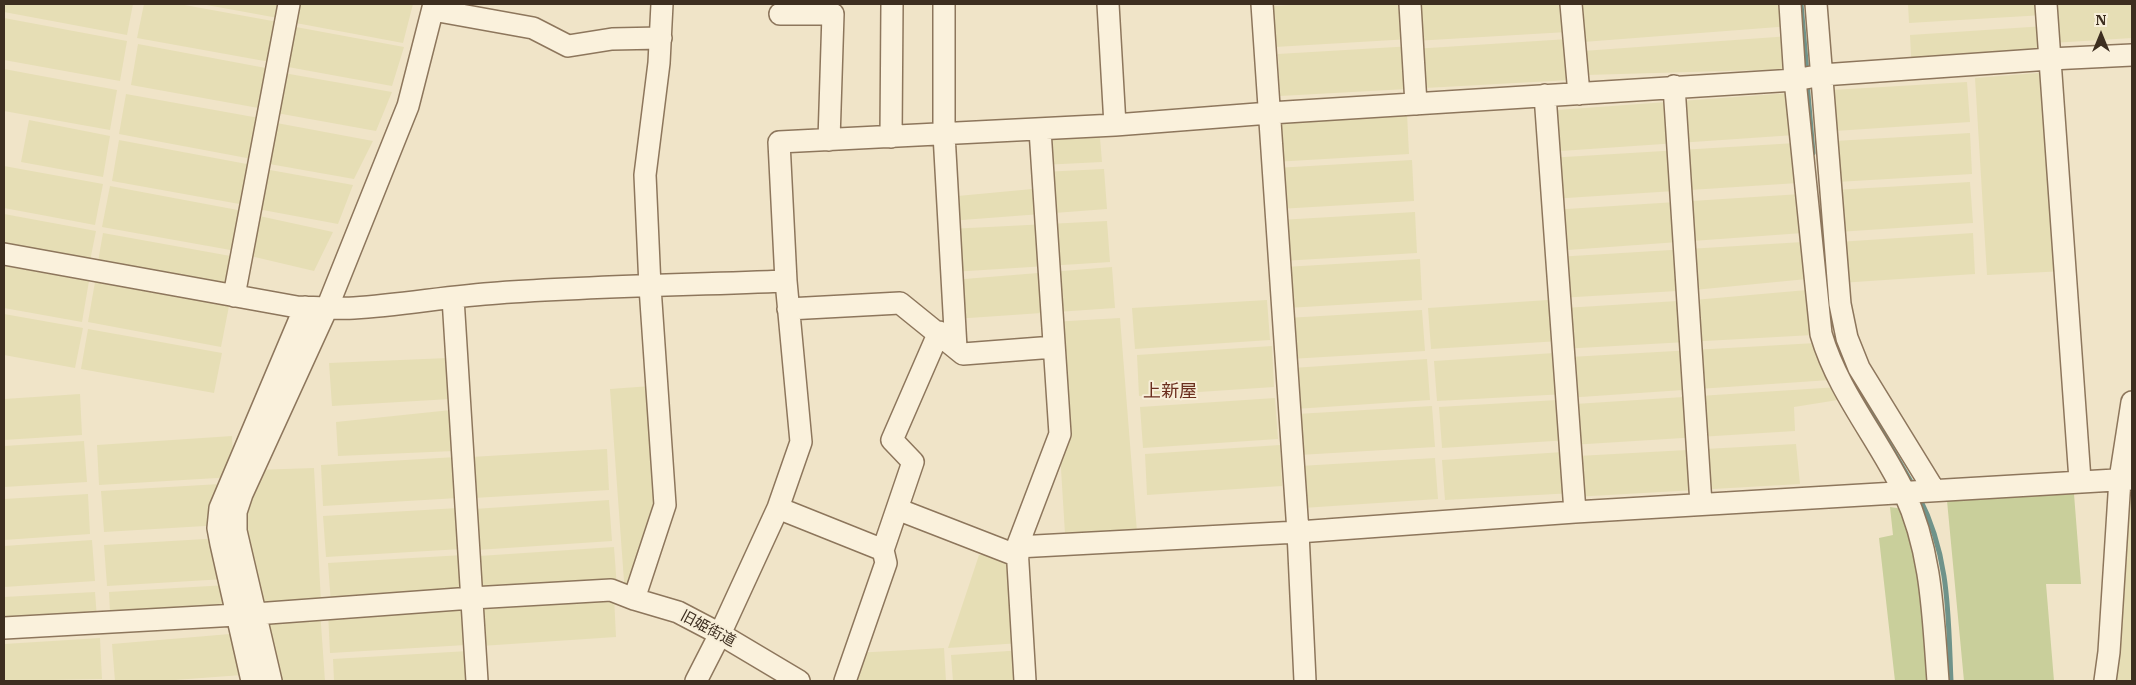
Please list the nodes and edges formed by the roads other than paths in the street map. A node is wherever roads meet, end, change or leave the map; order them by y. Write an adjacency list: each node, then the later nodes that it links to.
1 (288, 4): 32 (street)
2 (662, 4): 14 (street)
3 (892, 4): 27 (street)
4 (944, 4): 26 (street)
5 (1108, 4): 24 (street)
6 (1262, 4): 23 (street)
7 (1410, 4): 22 (street)
8 (1571, 4): 20 (street)
9 (1790, 4): 18 (street)
10 (1816, 4): 17 (street)
11 (2046, 4): 16 (street)
12 (433, 7): 14 (street); 35 (street)
13 (780, 14): 28 (street)
14 (661, 38): 31 (street)
15 (2132, 55): 16 (street)
16 (2050, 59): 17 (street); 42 (street)
17 (1822, 76): 18 (street); 43 (street)
18 (1795, 80): 19 (street); 44 (street)
19 (1674, 86): 20 (street); 45 (street)
20 (1579, 94): 21 (street)
21 (1545, 95): 22 (street); 48 (street)
22 (1416, 104): 23 (street)
23 (1270, 113): 24 (street); 49 (street)
24 (1115, 125): 25 (street)
25 (1040, 130): 26 (street); 38 (street)
26 (944, 134): 27 (street); 39 (street)
27 (891, 137): 28 (street)
28 (829, 140): 30 (street)
29 (4, 254): 32 (street)
30 (786, 281): 31 (street); 36 (street)
31 (650, 287): 33 (street); 53 (street)
32 (234, 296): 34 (street)
33 (453, 298): 35 (street); 52 (street)
34 (305, 307): 35 (street); 54 (street)
35 (327, 308): 54 (street)
36 (788, 309): 37 (street); 46 (street)
37 (939, 332): 39 (street); 47 (street)
38 (1054, 347): 39 (street); 51 (street)
39 (956, 348)
40 (2132, 402): 41 (street)
41 (2126, 479): 42 (street); 66 (street)
42 (2080, 480): 43 (street)
43 (1934, 490): 44 (street)
44 (1904, 492): 45 (street); 65 (street)
45 (1701, 504): 48 (street)
46 (778, 508): 50 (street); 56 (street)
47 (897, 509): 50 (street); 51 (street)
48 (1575, 512): 49 (street)
49 (1298, 532): 51 (street); 64 (street)
50 (883, 550): 62 (street)
51 (1018, 552): 63 (street)
52 (472, 598): 53 (street, 旧姫街道); 54 (street); 59 (street)
53 (634, 599): 56 (street, 旧姫街道)
54 (245, 615): 55 (street); 57 (street); 58 (street)
55 (4, 628)
56 (720, 634): 60 (street); 61 (street, 旧姫街道)
57 (252, 681)
58 (271, 681)
59 (477, 681)
60 (696, 681)
61 (799, 681)
62 (845, 681)
63 (1025, 681)
64 (1304, 681)
65 (1938, 681)
66 (2105, 681)

